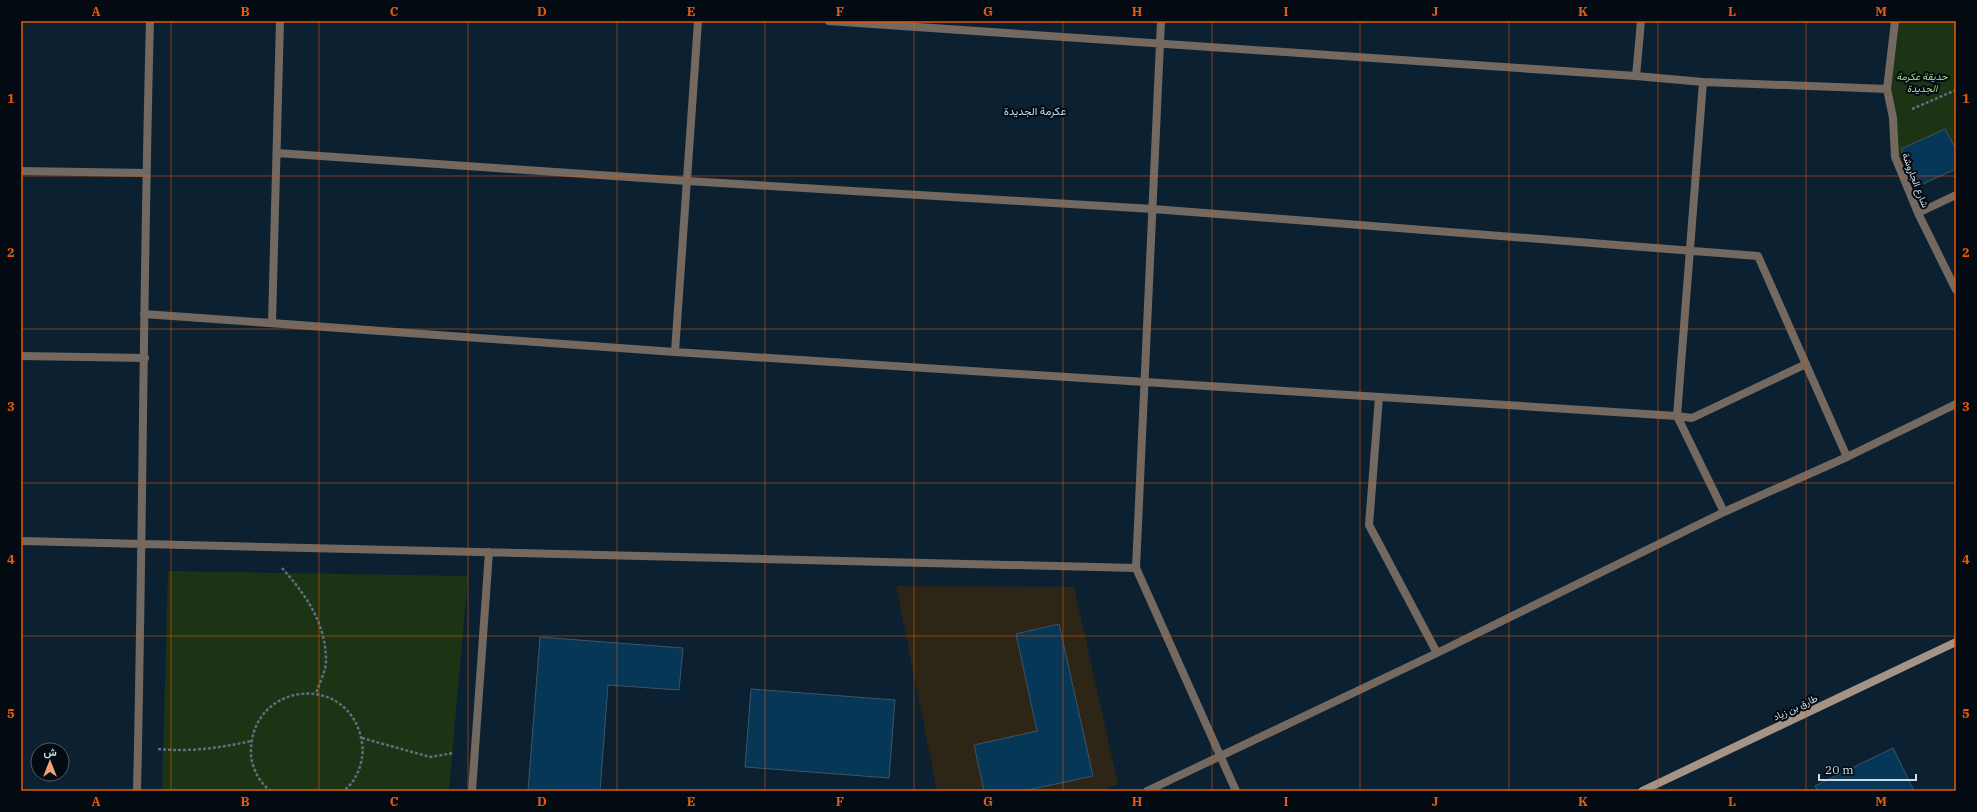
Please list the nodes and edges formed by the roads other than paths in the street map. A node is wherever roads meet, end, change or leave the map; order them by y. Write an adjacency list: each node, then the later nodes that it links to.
1 (150, 21): 14 (street)
2 (280, 21): 12 (street)
3 (698, 21): 15 (street)
4 (829, 21): 8 (street)
5 (1161, 21): 8 (street)
6 (1641, 21): 9 (street)
7 (1895, 21): 11 (street, شارع الجاروشة)
8 (1160, 43): 9 (street); 17 (street)
9 (1636, 76): 10 (street)
10 (1703, 82): 11 (street); 19 (street)
11 (1887, 89): 18 (street, شارع الجاروشة)
12 (276, 153): 15 (street); 22 (street)
13 (21, 171): 14 (street)
14 (146, 173): 21 (street)
15 (687, 181): 17 (street); 23 (street)
16 (1956, 195): 18 (street)
17 (1153, 209): 19 (street); 27 (street)
18 (1918, 213): 20 (street, شارع الجاروشة)
19 (1690, 250): 26 (street); 30 (street)
20 (1956, 290)
21 (144, 314): 22 (street); 25 (street)
22 (272, 323): 23 (street)
23 (675, 352): 27 (street)
24 (21, 356): 25 (street)
25 (145, 358): 34 (street)
26 (1806, 364): 30 (street); 31 (street)
27 (1145, 382): 28 (street); 36 (street)
28 (1379, 397): 30 (street); 38 (street)
29 (1956, 404): 31 (street)
30 (1677, 416): 32 (street)
31 (1847, 457): 32 (street)
32 (1724, 512): 38 (street)
33 (21, 541): 34 (street)
34 (143, 544): 35 (street); 40 (street)
35 (489, 552): 36 (street); 41 (street)
36 (1136, 568): 39 (street)
37 (1956, 642): 44 (main road, طارق بن زياد)
38 (1437, 654): 39 (street)
39 (1220, 755): 42 (street); 43 (street)
40 (137, 791)
41 (472, 791)
42 (1147, 791)
43 (1236, 791)
44 (1642, 791)

